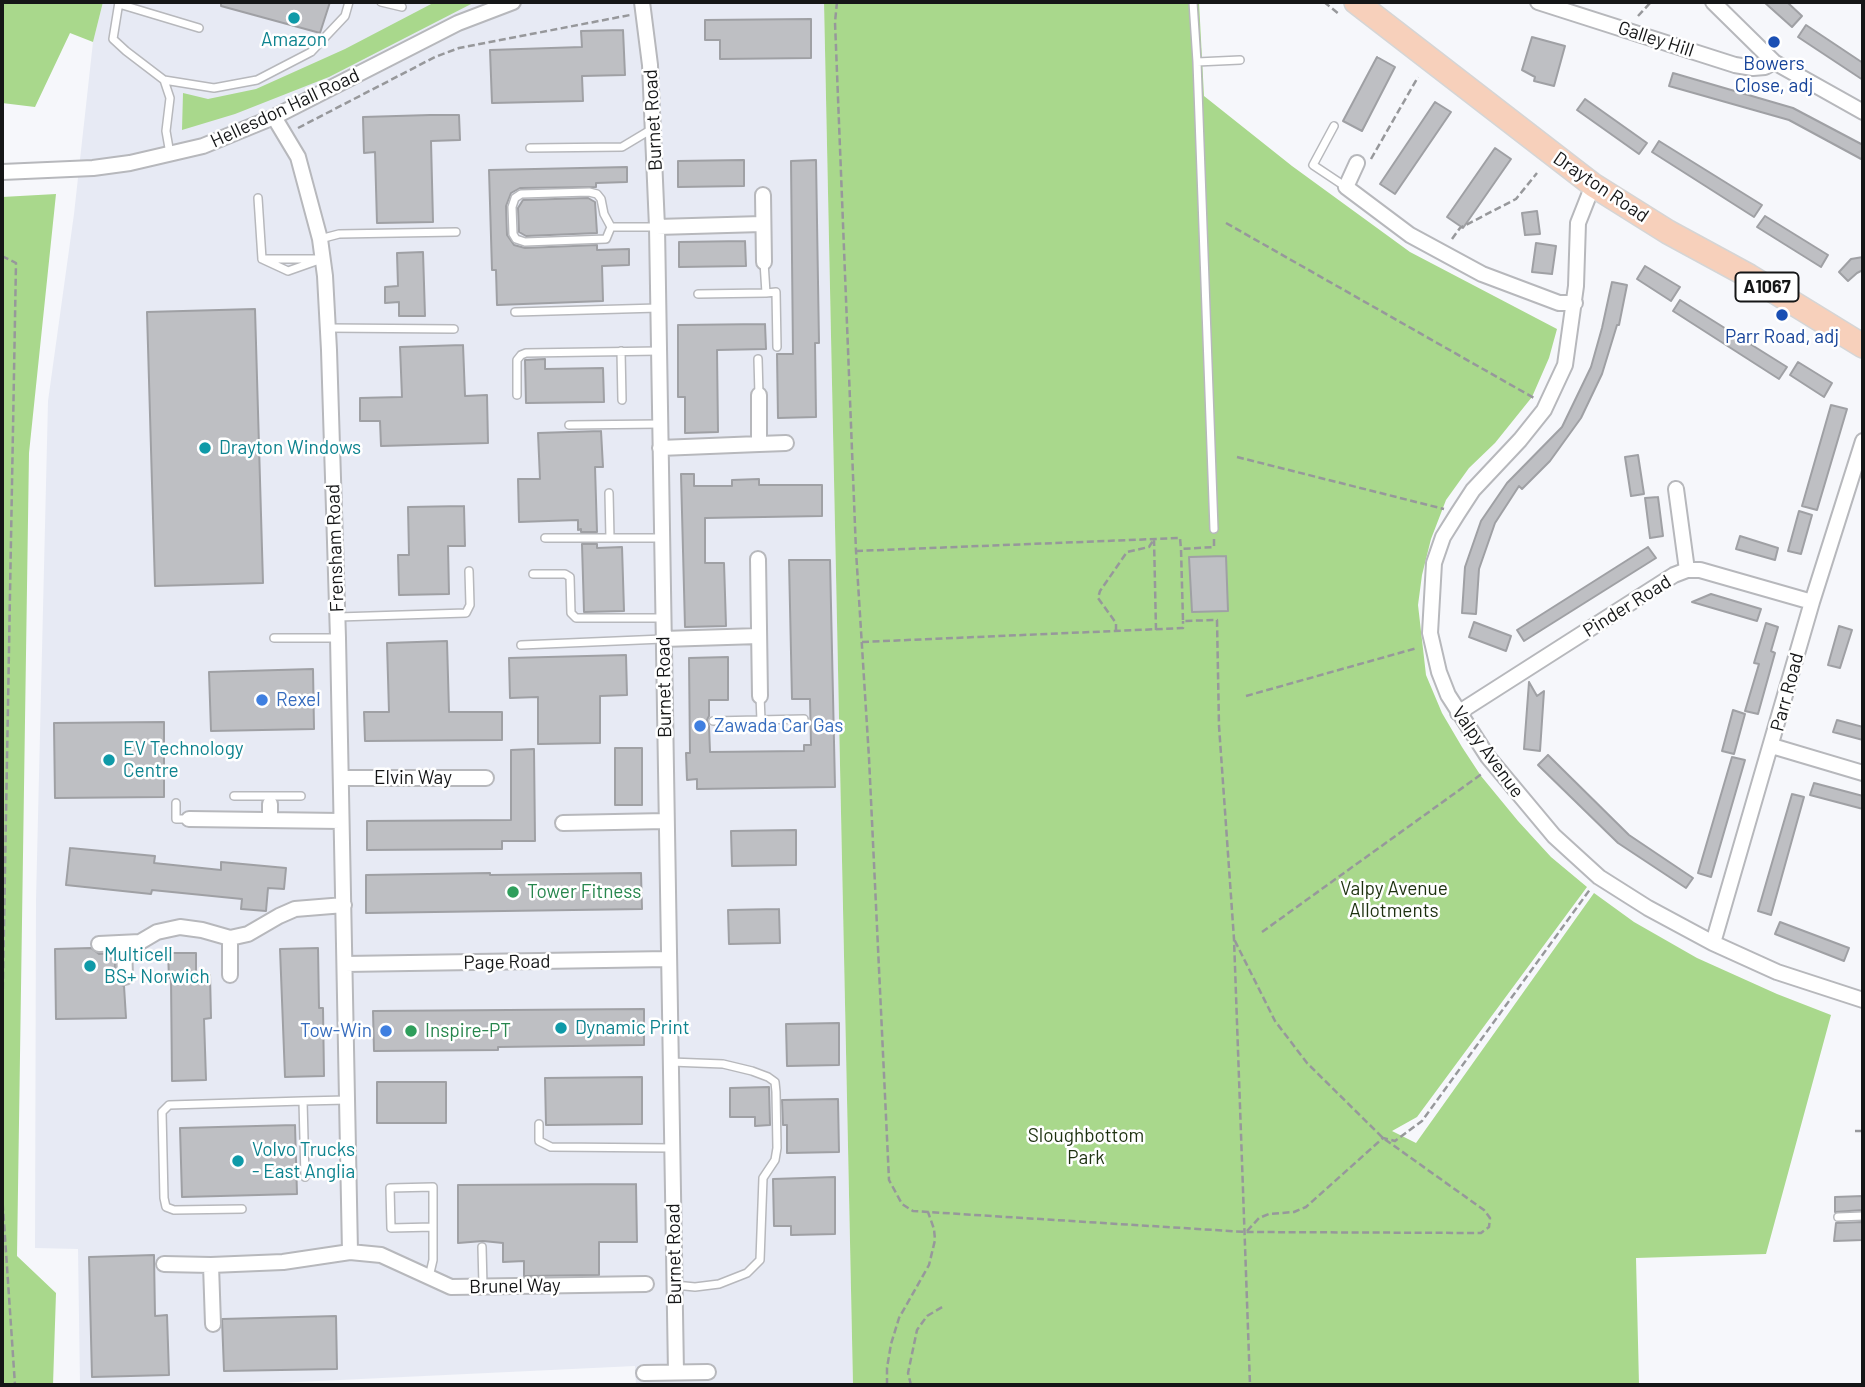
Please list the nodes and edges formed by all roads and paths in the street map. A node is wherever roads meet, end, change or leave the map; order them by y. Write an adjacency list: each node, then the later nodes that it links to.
1 (349, 2): 19 (lane)
2 (381, 2): 12 (lane)
3 (513, 2): 21 (street, Hellesdon Hall Road)
4 (837, 2): 77 (path)
5 (1193, 2): 16 (lane)
6 (1356, 2): 30 (main road, Drayton Road / A1067)
7 (1538, 2): 17 (street, Galley Hill)
8 (1651, 2): 13 (path)
9 (1713, 2): 17 (street)
10 (119, 3): 14 (lane); 19 (lane)
11 (643, 6): 23 (street, Burnet Road); 24 (path)
12 (402, 7)
13 (1639, 16)
14 (199, 28)
15 (1240, 60): 16 (lane)
16 (1197, 61): 71 (lane)
17 (1774, 62): 20 (street)
18 (1418, 76): 27 (path)
19 (164, 80): 26 (lane)
20 (1863, 112)
21 (274, 117): 24 (street, Frensham Road); 26 (street, Hellesdon Hall Road)
22 (1334, 126): 31 (lane)
23 (653, 129): 25 (lane); 37 (street, Burnet Road)
24 (284, 136): 39 (street, Frensham Road)
25 (530, 148)
26 (170, 154): 28 (street, Hellesdon Hall Road)
27 (1357, 163): 31 (street)
28 (2, 172)
29 (1536, 173): 40 (path)
30 (1593, 185): 47 (street, Valpy Avenue); 52 (main road, Drayton Road / A1067)
31 (1346, 187): 40 (street)
32 (763, 195): 34 (street)
33 (258, 198): 42 (lane)
34 (762, 223): 37 (street); 44 (street)
35 (1226, 223): 60 (path)
36 (611, 227): 36 (lane); 37 (lane)
37 (657, 227): 48 (street, Burnet Road)
38 (456, 232): 39 (lane)
39 (320, 239): 43 (street, Frensham Road)
40 (1443, 254): 47 (street)
41 (2, 256): 126 (path)
42 (262, 259): 43 (lane); 43 (lane)
43 (323, 259): 50 (street, Frensham Road)
44 (764, 262): 45 (lane)
45 (766, 293): 46 (lane); 53 (lane)
46 (698, 294)
47 (1574, 303): 60 (street, Valpy Avenue)
48 (659, 308): 49 (lane); 55 (street, Burnet Road)
49 (515, 313)
50 (327, 328): 51 (lane); 83 (street, Frensham Road)
51 (454, 329)
52 (1863, 346)
53 (777, 347)
54 (621, 351): 55 (lane); 57 (lane); 59 (lane)
55 (659, 351): 61 (street, Burnet Road)
56 (758, 359): 58 (lane)
57 (517, 395)
58 (759, 395): 65 (street)
59 (622, 400)
60 (1547, 405): 70 (street, Valpy Avenue)
61 (660, 424): 62 (lane); 66 (street, Burnet Road)
62 (569, 425)
63 (1863, 441): 82 (street, Parr Road)
64 (786, 443): 65 (street)
65 (759, 444): 66 (street)
66 (660, 447): 74 (street, Burnet Road)
67 (1237, 457): 70 (path)
68 (1676, 489): 79 (street)
69 (609, 494): 73 (lane)
70 (1458, 513): 93 (street, Valpy Avenue)
71 (1214, 529): 76 (path)
72 (545, 538): 73 (lane)
73 (610, 538): 74 (lane)
74 (661, 538): 84 (street, Burnet Road)
75 (1154, 539): 76 (path); 77 (path); 86 (path); 87 (path)
76 (1181, 549): 85 (path)
77 (856, 551): 92 (path)
78 (758, 559): 88 (street)
79 (1687, 570): 82 (street, Pinder Road); 97 (street, Pinder Road)
80 (469, 571): 83 (lane)
81 (533, 574): 84 (lane)
82 (1812, 602): 101 (street, Parr Road)
83 (337, 617): 90 (street, Frensham Road)
84 (663, 618): 91 (street, Burnet Road)
85 (1182, 621): 86 (path); 118 (path)
86 (1156, 630): 87 (path)
87 (1116, 631): 92 (path)
88 (759, 636): 91 (street); 95 (street)
89 (274, 638): 90 (lane)
90 (338, 638): 104 (street, Frensham Road)
91 (663, 639): 94 (lane); 112 (street, Burnet Road)
92 (860, 642): 140 (path)
93 (1431, 644): 96 (path); 97 (street, Valpy Avenue)
94 (520, 645)
95 (760, 696): 99 (lane)
96 (1246, 696)
97 (1458, 713): 102 (street, Valpy Avenue)
98 (804, 719): 99 (lane)
99 (761, 720): 100 (lane)
100 (713, 721)
101 (1772, 746): 103 (street); 120 (street, Parr Road)
102 (1494, 765): 114 (street, Valpy Avenue); 116 (path)
103 (1863, 773)
104 (341, 778): 105 (street, Elvin Way); 111 (street, Frensham Road)
105 (485, 778)
106 (234, 796): 109 (lane)
107 (301, 796): 109 (lane)
108 (176, 803): 110 (lane)
109 (270, 806): 110 (street); 111 (street)
110 (188, 819)
111 (341, 821): 115 (street, Frensham Road)
112 (666, 821): 113 (street); 122 (street, Burnet Road)
113 (563, 823)
114 (1599, 877): 120 (street, Valpy Avenue); 135 (path)
115 (344, 905): 117 (street); 123 (street, Frensham Road)
116 (1262, 932)
117 (230, 938): 119 (street); 124 (street)
118 (1234, 939): 135 (path); 144 (path)
119 (124, 943): 121 (street); 125 (street)
120 (1713, 943): 127 (street, Valpy Avenue)
121 (99, 944)
122 (669, 959): 123 (street, Page Road); 129 (street, Burnet Road)
123 (345, 964): 130 (street, Frensham Road)
124 (230, 975)
125 (125, 977)
126 (2, 1000): 128 (path)
127 (1863, 1000)
128 (2, 1036)
129 (671, 1062): 136 (street, Burnet Road); 151 (lane)
130 (347, 1100): 131 (lane); 146 (street, Frensham Road)
131 (303, 1101): 137 (lane); 139 (lane)
132 (539, 1124): 136 (lane)
133 (1855, 1131): 134 (path)
134 (1863, 1131)
135 (1383, 1138): 144 (path); 144 (path)
136 (673, 1148): 151 (street, Burnet Road)
137 (305, 1177)
138 (2, 1193): 158 (path)
139 (242, 1209)
140 (928, 1212): 144 (path); 159 (path)
141 (1863, 1216): 142 (lane)
142 (1838, 1217)
143 (433, 1227): 143 (lane); 149 (lane)
144 (1246, 1232): 161 (path)
145 (482, 1247): 152 (lane)
146 (351, 1252): 148 (street, Brunel Way); 149 (street, Brunel Way)
147 (164, 1264): 148 (street, Brunel Way)
148 (211, 1265): 154 (street)
149 (429, 1278): 152 (street, Brunel Way)
150 (646, 1284): 152 (street, Brunel Way)
151 (674, 1285): 155 (street, Burnet Road)
152 (483, 1286)
153 (944, 1306): 160 (path)
154 (212, 1324)
155 (676, 1372): 156 (street); 157 (street)
156 (708, 1372)
157 (644, 1373)
158 (15, 1385)
159 (887, 1385)
160 (911, 1385)
161 (1250, 1385)

